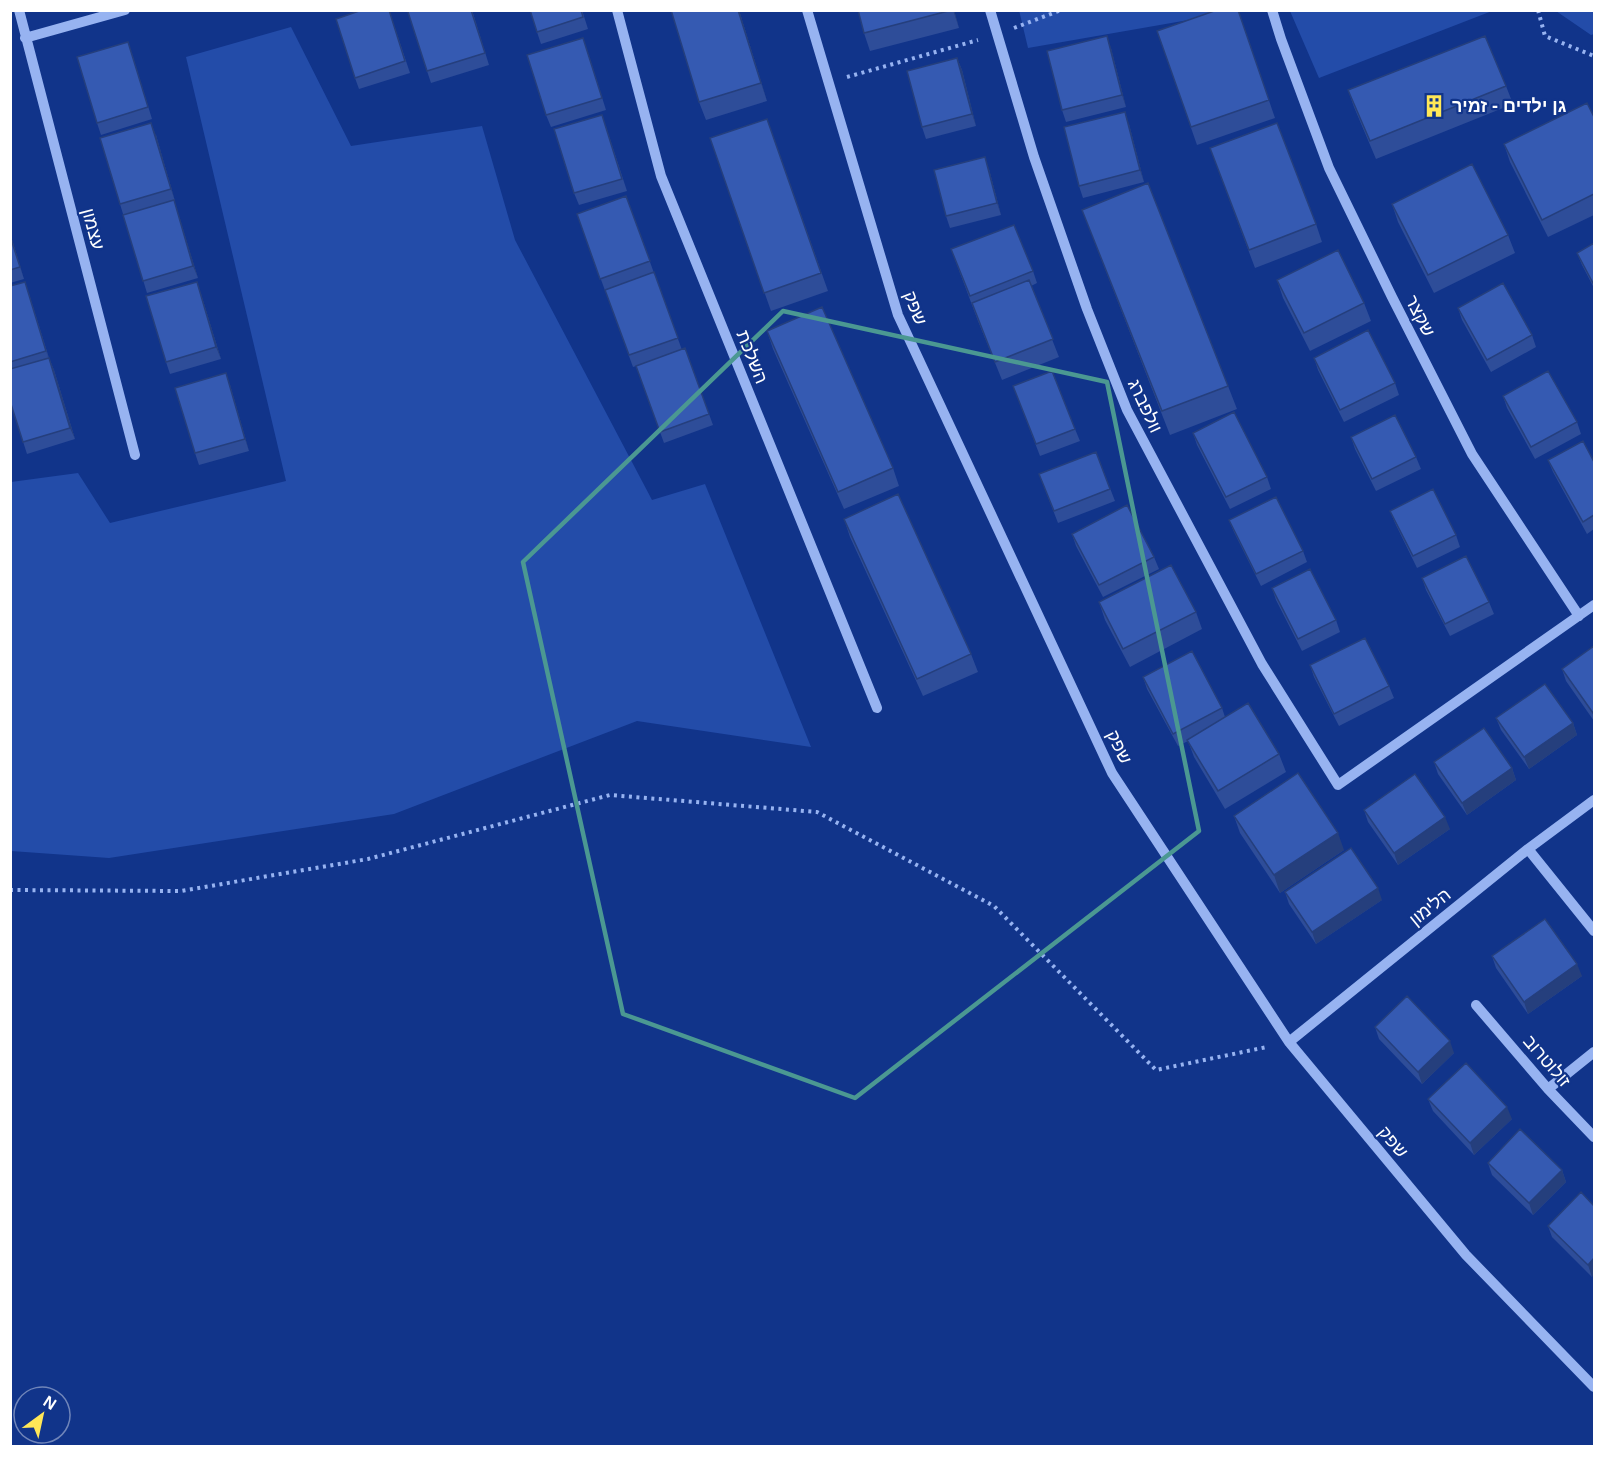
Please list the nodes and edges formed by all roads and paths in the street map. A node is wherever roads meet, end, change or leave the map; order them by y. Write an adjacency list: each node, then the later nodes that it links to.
1 (19, 10): 10 (street, עצמון)
2 (125, 10): 10 (street)
3 (617, 10): 16 (street, השלכת)
4 (807, 10): 12 (street, שפק)
5 (990, 10): 9 (street, וולפברג)
6 (1061, 10): 9 (path)
7 (1272, 10): 15 (street, שקצר)
8 (1538, 10): 11 (path)
9 (996, 35): 12 (path); 15 (street, וולפברג)
10 (25, 38): 13 (street, עצמון)
11 (1594, 56)
12 (828, 82): 22 (street, שפק)
13 (135, 455)
14 (1594, 605): 15 (street)
15 (1579, 616)
16 (877, 708)
17 (1594, 800): 18 (street, הלימון)
18 (1528, 849): 20 (street); 22 (street, הלימון)
19 (10, 890): 22 (path)
20 (1594, 931)
21 (1476, 1005): 24 (street, זולוטרוב)
22 (1289, 1042): 26 (street, שפק)
23 (1594, 1052): 24 (street)
24 (1548, 1089): 25 (street, זולוטרוב)
25 (1594, 1137)
26 (1594, 1387)

